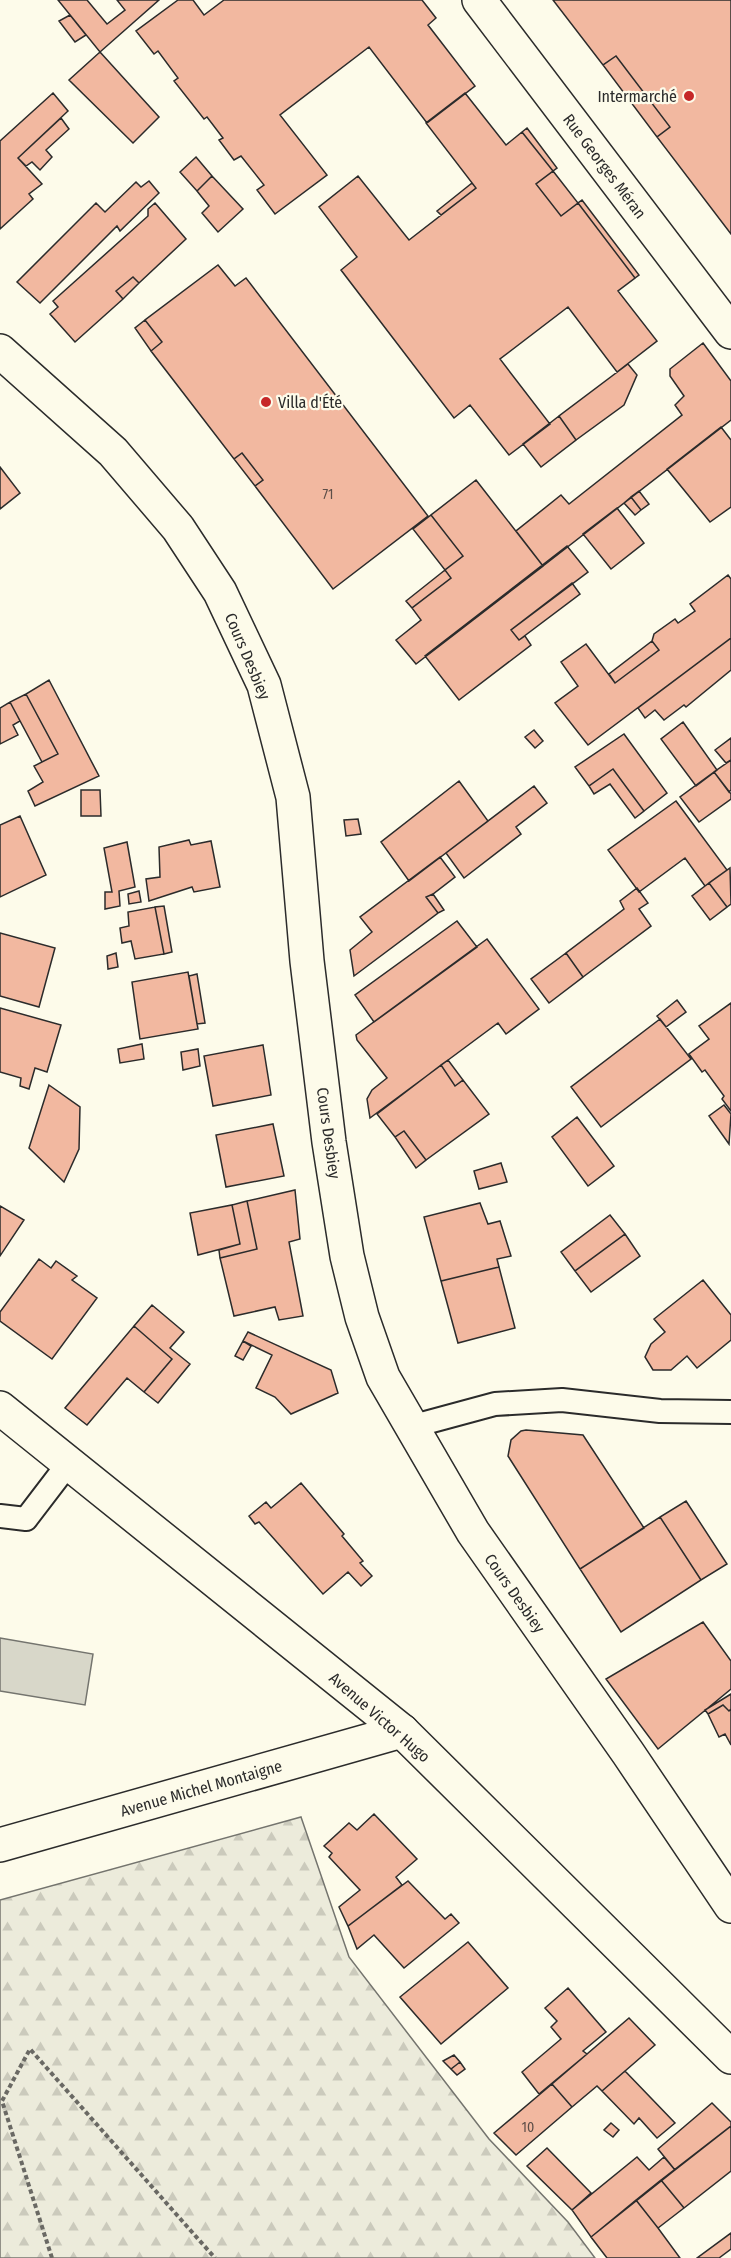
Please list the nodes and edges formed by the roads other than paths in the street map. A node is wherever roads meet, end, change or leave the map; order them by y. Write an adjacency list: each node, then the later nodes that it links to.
1 (479, 0): 2 (street, Rue Georges Méran)
2 (731, 332)
3 (0, 351): 6 (street, Cours Desbiey)
4 (0, 1408): 7 (street, Avenue Victor Hugo)
5 (731, 1412): 6 (lane)
6 (410, 1427): 11 (street, Cours Desbiey)
7 (68, 1464): 8 (lane); 9 (street, Avenue Victor Hugo)
8 (0, 1516)
9 (402, 1731): 10 (street, Avenue Michel Montaigne); 12 (street, Avenue Victor Hugo)
10 (0, 1845)
11 (731, 1906)
12 (731, 2057)

